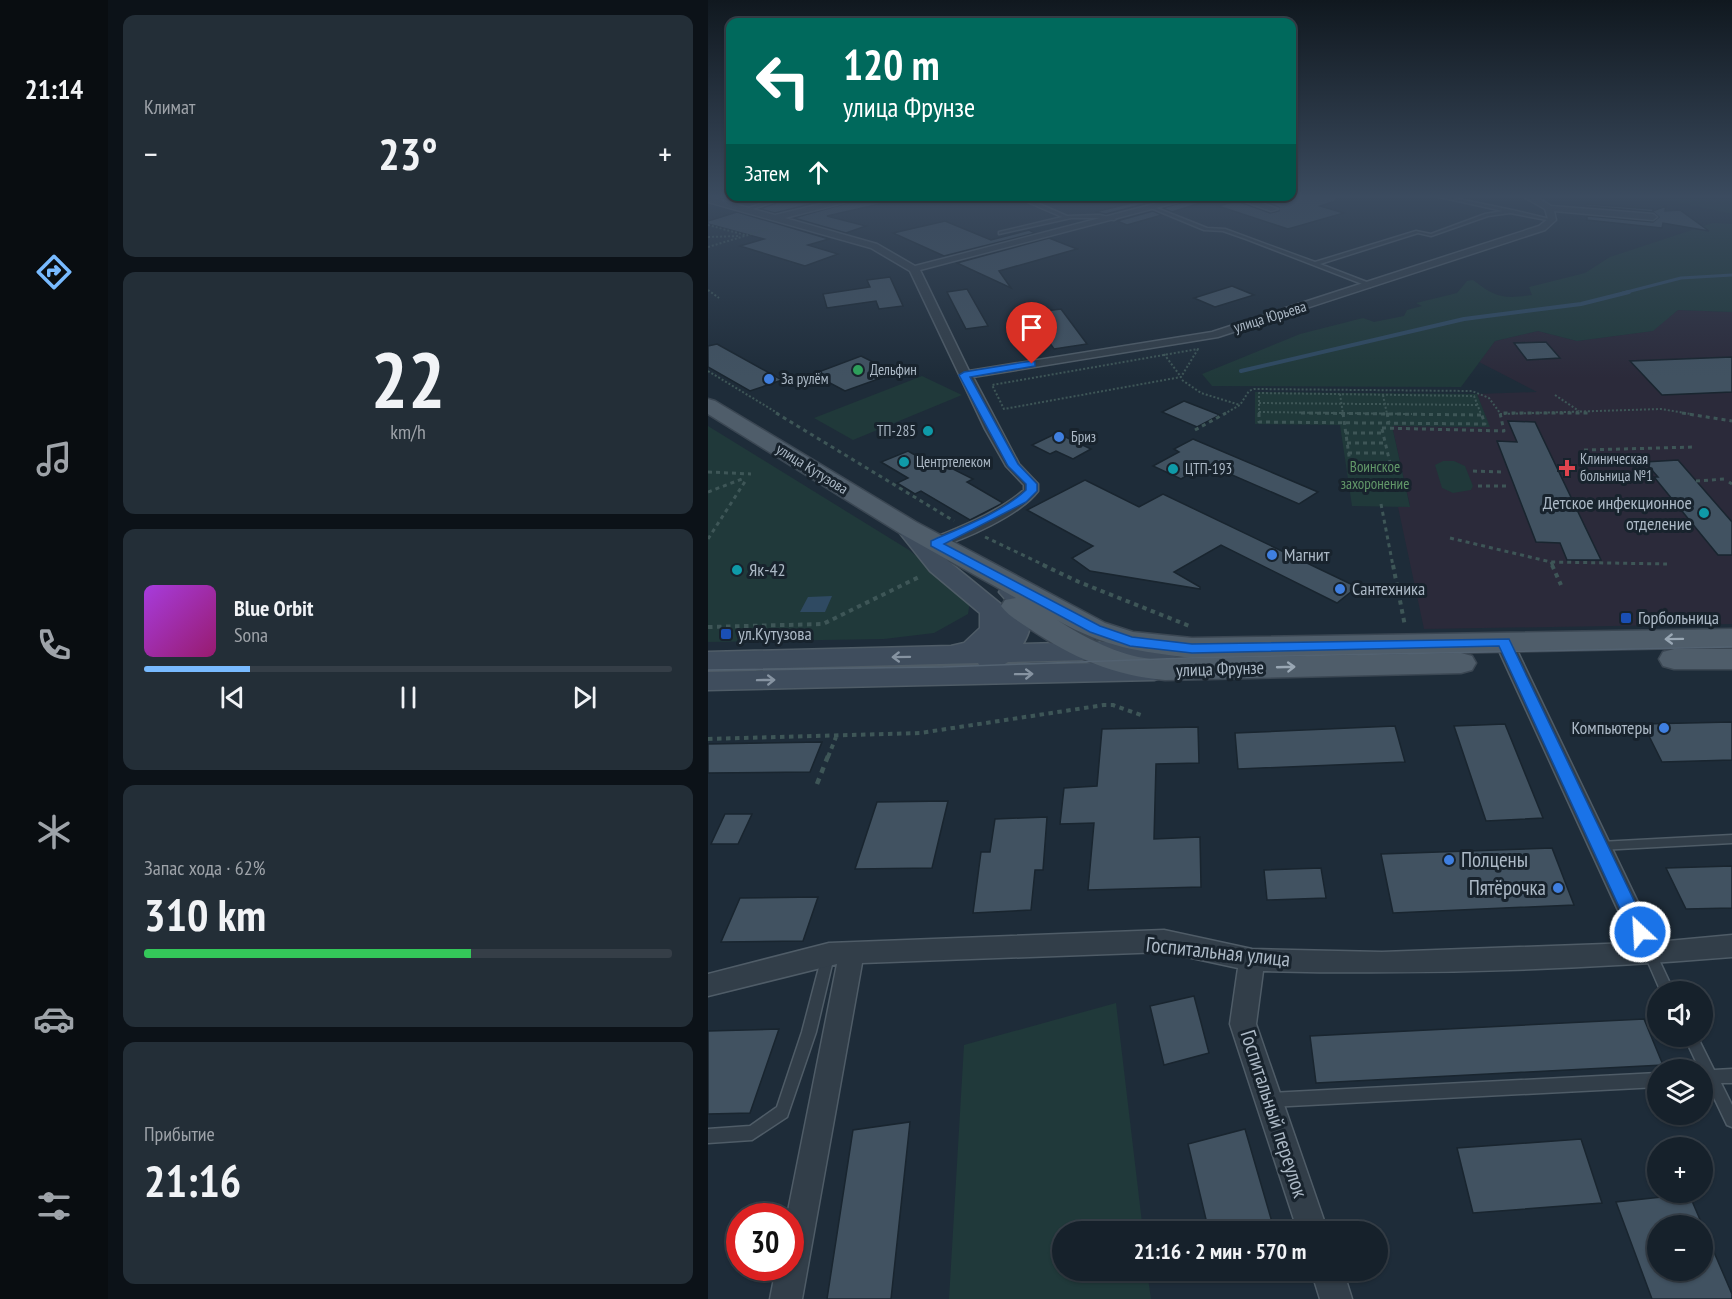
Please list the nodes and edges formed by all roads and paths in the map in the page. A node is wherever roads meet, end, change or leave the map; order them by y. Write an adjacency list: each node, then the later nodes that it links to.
1 (892, 257): 7 (street)
2 (964, 257): 7 (street)
3 (1296, 257): 6 (lane)
4 (1339, 257): 6 (lane)
5 (1456, 257): 8 (street, улица Юрьева)
6 (1315, 264): 8 (lane)
7 (914, 269): 13 (street)
8 (1370, 285): 13 (street, улица Юрьева)
9 (708, 291): 10 (path)
10 (719, 298)
11 (1164, 354): 14 (path); 14 (path); 14 (path)
12 (708, 371): 57 (path)
13 (964, 375): 57 (street)
14 (1181, 378): 22 (path)
15 (1340, 394): 16 (path); 18 (path); 19 (path)
16 (1383, 395): 20 (path); 23 (path)
17 (1555, 395): 25 (path)
18 (1259, 403): 19 (path); 24 (path)
19 (1341, 404): 20 (path); 26 (path)
20 (1385, 404): 23 (path); 28 (path)
21 (708, 405): 58 (main road, улица Кутузова)
22 (1240, 405): 27 (path); 36 (path)
23 (1477, 405): 29 (path)
24 (1259, 412): 26 (path); 32 (path)
25 (1580, 412): 27 (path); 31 (path)
26 (1342, 413): 30 (path); 32 (path)
27 (1500, 413): 35 (path)
28 (1387, 414): 29 (path); 30 (path); 34 (path)
29 (1481, 415): 34 (path)
30 (1365, 418): 32 (path); 33 (path)
31 (1732, 422)
32 (1344, 423): 37 (path)
33 (1381, 423): 34 (path); 35 (path)
34 (1389, 423)
35 (1382, 428): 38 (path)
36 (1195, 430)
37 (1345, 433): 38 (path); 39 (path)
38 (1383, 433): 40 (path)
39 (1347, 443): 40 (path); 43 (path)
40 (1386, 443): 44 (path)
41 (1695, 447): 42 (path)
42 (1584, 450)
43 (1348, 453): 44 (path); 45 (path)
44 (1388, 453): 46 (path)
45 (1350, 462)
46 (1390, 463)
47 (1473, 471): 49 (path)
48 (708, 472): 50 (path)
49 (1502, 472)
50 (751, 474)
51 (1725, 479): 52 (path)
52 (1696, 481)
53 (1478, 486): 54 (path)
54 (1509, 486)
55 (708, 492): 60 (path)
56 (1381, 504): 69 (path)
57 (968, 529): 58 (street); 71 (path)
58 (919, 534): 63 (main road, улица Кутузова); 66 (main road, улица Кутузова); 77 (main road)
59 (1450, 538): 61 (path)
60 (708, 540)
61 (1551, 562): 62 (path); 65 (path)
62 (1667, 564)
63 (988, 573): 66 (main road); 67 (main road, улица Кутузова)
64 (921, 576): 68 (path)
65 (1561, 585)
66 (1020, 609): 72 (main road, улица Кутузова); 74 (main road)
67 (1066, 612): 71 (main road, улица Фрунзе)
68 (708, 627)
69 (1407, 636)
70 (1732, 638): 73 (main road, улица Фрунзе, one-way to 73)
71 (1197, 639): 72 (main road, улица Фрунзе); 73 (main road, улица Фрунзе)
72 (1092, 652): 74 (main road, улица Фрунзе); 78 (main road, улица Кутузова)
73 (1509, 652): 75 (main road, улица Фрунзе); 78 (main road, улица Фрунзе, one-way to 73); 85 (street)
74 (1001, 654): 77 (main road)
75 (1732, 659)
76 (708, 661): 77 (main road, улица Фрунзе, one-way to 76)
77 (939, 666): 78 (main road, улица Фрунзе, one-way to 78); 79 (main road, улица Фрунзе, one-way to 77)
78 (1165, 670)
79 (708, 681)
80 (1144, 716): 81 (path)
81 (836, 737): 82 (path); 83 (path)
82 (708, 739)
83 (818, 784)
84 (1732, 839): 85 (lane)
85 (1600, 846): 87 (street)
86 (1732, 946): 87 (street, Госпитальная улица)
87 (1650, 953): 89 (street, Госпитальная улица); 90 (lane)
88 (840, 954): 89 (street, Госпитальная улица); 91 (street, Госпитальная улица); 98 (lane); 101 (street)
89 (1252, 960): 96 (street, Госпитальный переулок)
90 (1663, 981)
91 (708, 986)
92 (1732, 1076): 93 (lane)
93 (1713, 1077)
94 (1647, 1081): 96 (lane)
95 (1713, 1089): 97 (lane)
96 (1268, 1100): 99 (street, Госпитальный переулок)
97 (1732, 1120)
98 (708, 1136)
99 (1309, 1221)
100 (1330, 1281): 102 (street)
101 (786, 1299)
102 (1336, 1299)

